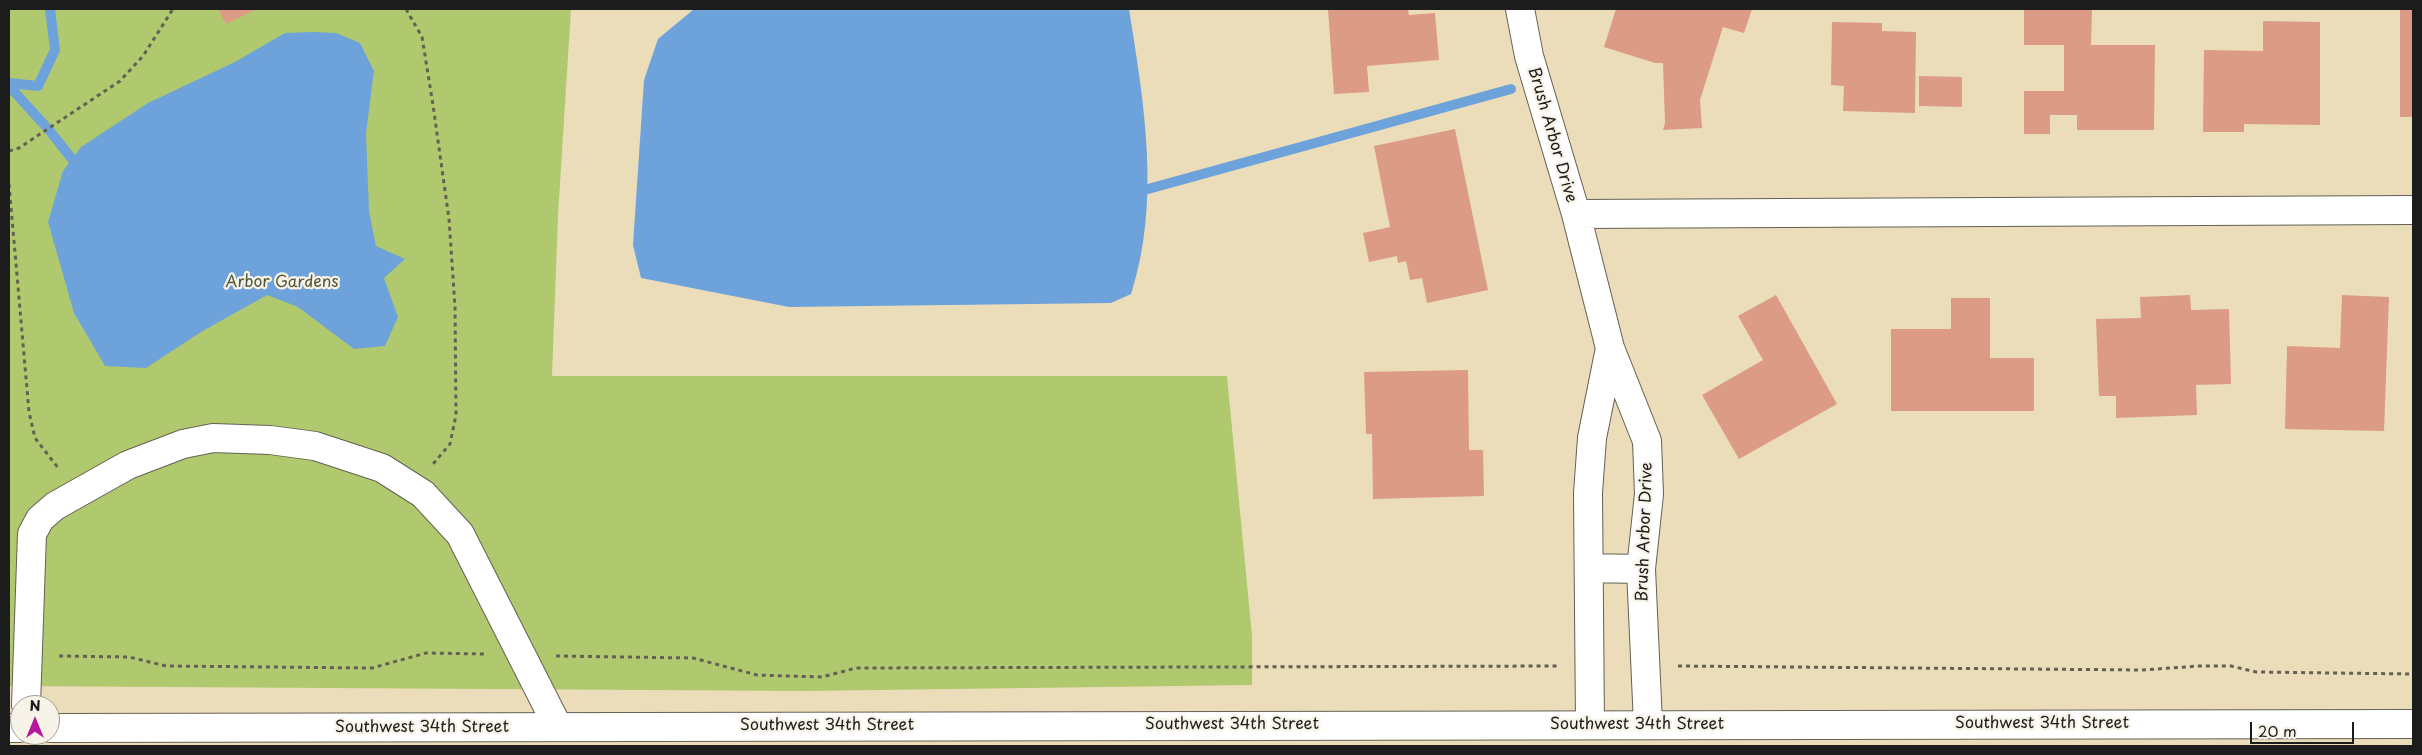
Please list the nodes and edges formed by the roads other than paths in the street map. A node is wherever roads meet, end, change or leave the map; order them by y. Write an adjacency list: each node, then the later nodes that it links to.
1 (1520, 9): 3 (street, Brush Arbor Drive)
2 (2413, 210): 3 (street)
3 (1576, 214): 4 (street, Brush Arbor Drive)
4 (1610, 348): 5 (street, Brush Arbor Drive); 6 (street, Brush Arbor Drive)
5 (1589, 568): 6 (street); 10 (street, Brush Arbor Drive)
6 (1640, 569): 8 (street, Brush Arbor Drive)
7 (26, 695): 11 (street)
8 (1648, 724): 9 (street, Southwest 34th Street); 10 (street, Southwest 34th Street)
9 (2413, 724)
10 (1590, 725): 11 (street, Southwest 34th Street)
11 (558, 727): 12 (street, Southwest 34th Street)
12 (60, 728)

